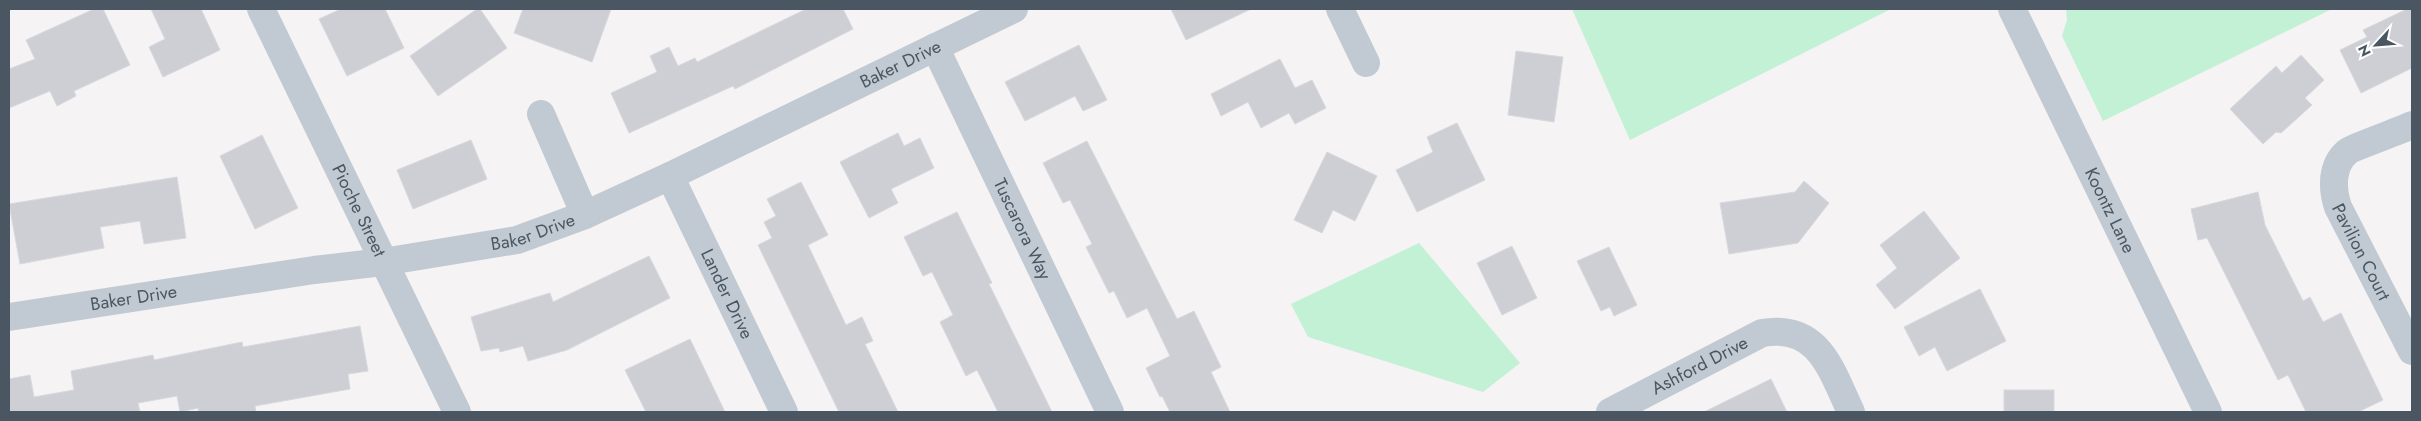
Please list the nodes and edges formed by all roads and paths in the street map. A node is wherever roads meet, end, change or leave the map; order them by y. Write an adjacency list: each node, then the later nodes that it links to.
1 (261, 9): 11 (street, Pioche Street)
2 (1014, 9): 5 (street, Baker Drive)
3 (1340, 9): 6 (street)
4 (2012, 9): 19 (street, Koontz Lane)
5 (935, 47): 9 (street, Baker Drive); 16 (street, Tuscarora Way)
6 (1366, 64)
7 (541, 114): 10 (street)
8 (2412, 125): 13 (street, Pavilion Court)
9 (670, 176): 10 (street, Baker Drive); 15 (street, Lander Drive)
10 (585, 215): 11 (street, Baker Drive)
11 (383, 262): 12 (street, Baker Drive); 14 (street, Pioche Street)
12 (9, 317)
13 (2412, 351)
14 (456, 412)
15 (784, 412)
16 (1110, 412)
17 (1610, 412): 18 (street, Ashford Drive)
18 (1851, 412)
19 (2208, 412)

